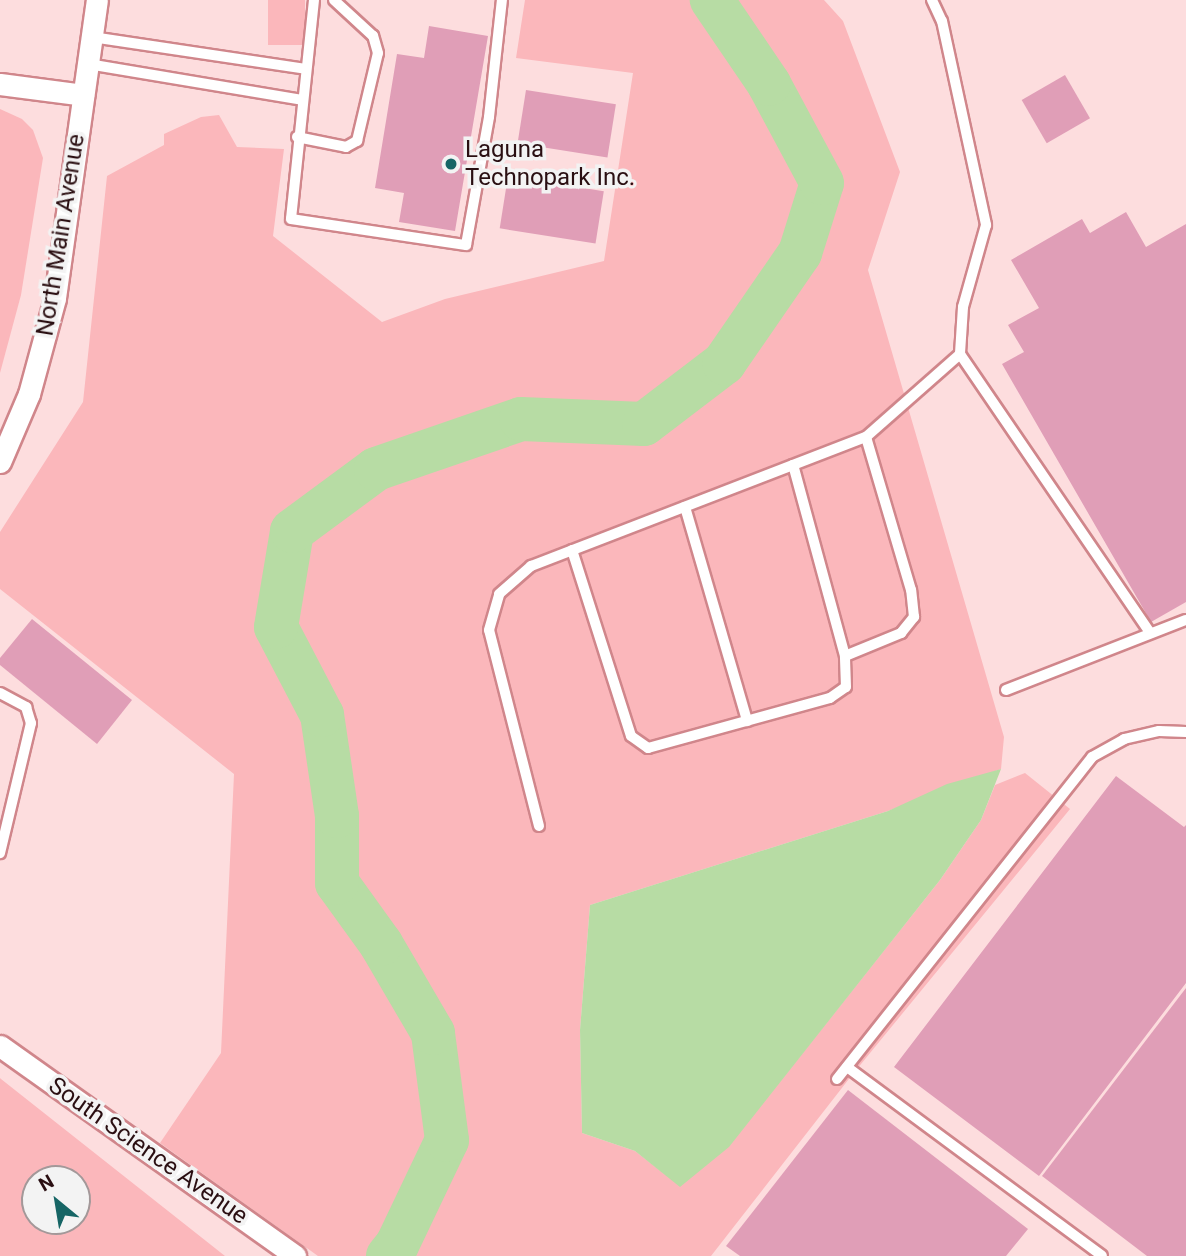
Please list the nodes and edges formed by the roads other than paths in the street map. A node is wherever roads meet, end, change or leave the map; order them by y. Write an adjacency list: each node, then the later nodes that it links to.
1 (97, 0): 6 (street, North Main Avenue)
2 (314, 0): 8 (lane)
3 (334, 0): 12 (lane)
4 (502, 0): 12 (lane)
5 (932, 0): 13 (lane)
6 (92, 37): 7 (street, North Main Avenue); 8 (lane)
7 (88, 64): 10 (street, North Main Avenue); 11 (lane)
8 (306, 69): 11 (lane)
9 (0, 84): 10 (street)
10 (83, 95): 15 (street, North Main Avenue)
11 (302, 100): 12 (lane)
12 (297, 137)
13 (960, 354): 14 (lane); 20 (lane)
14 (866, 437): 16 (lane); 21 (lane)
15 (0, 462)
16 (793, 465): 17 (lane); 21 (lane)
17 (685, 506): 18 (lane); 24 (lane)
18 (572, 550): 24 (lane); 26 (lane)
19 (1186, 620): 20 (lane)
20 (1150, 633): 22 (lane)
21 (845, 656): 24 (lane)
22 (1006, 690)
23 (0, 693): 27 (lane)
24 (747, 721)
25 (1186, 732): 29 (lane)
26 (539, 826)
27 (0, 853)
28 (0, 1046): 31 (street, South Science Avenue)
29 (847, 1067): 30 (lane); 32 (lane)
30 (837, 1079)
31 (295, 1256)
32 (1102, 1256)

